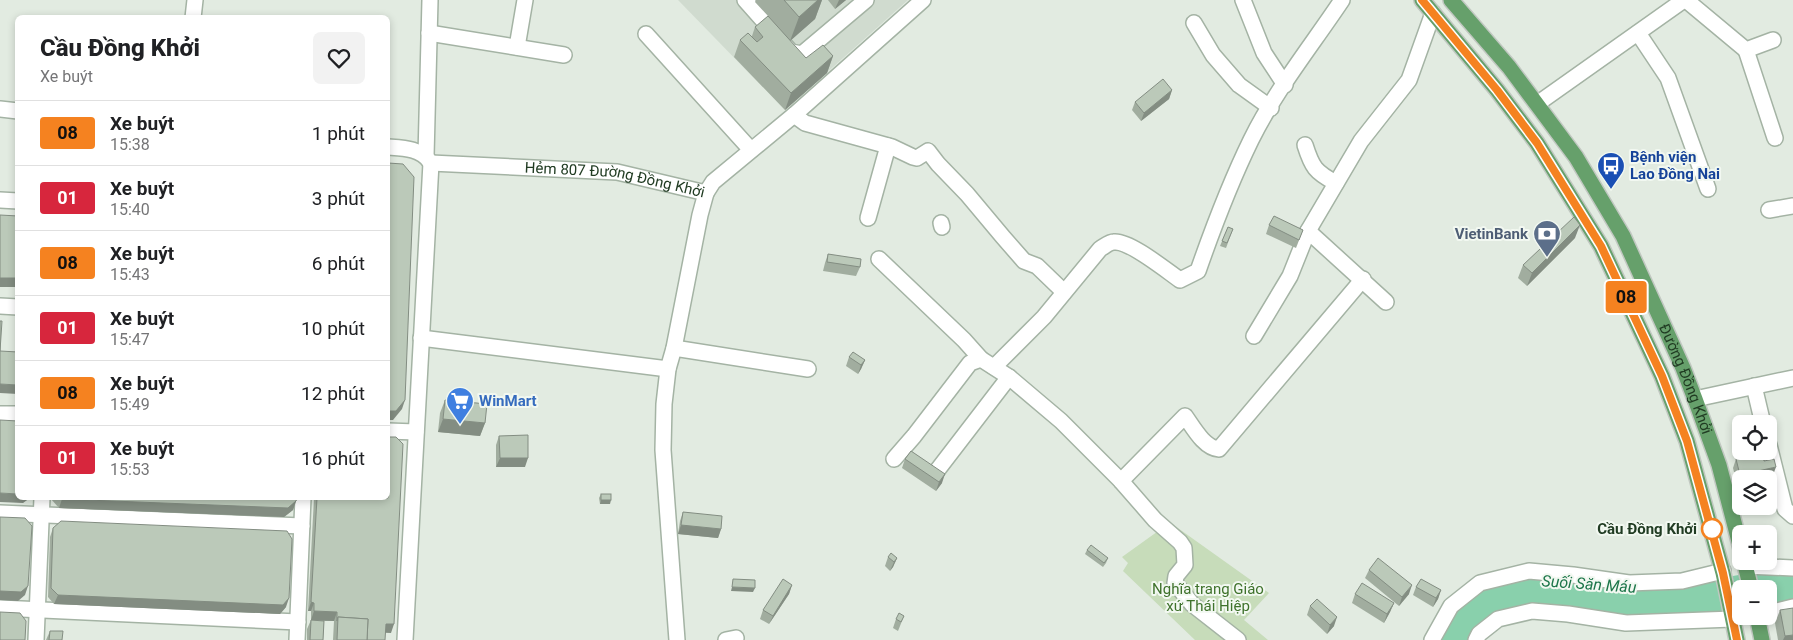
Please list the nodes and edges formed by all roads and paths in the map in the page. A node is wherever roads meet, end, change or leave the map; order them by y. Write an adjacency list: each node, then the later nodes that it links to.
1 (194, 0): 13 (street)
2 (430, 0): 15 (street)
3 (525, 0): 19 (street)
4 (745, 0): 21 (street)
5 (866, 0): 21 (street)
6 (923, 0): 23 (street, Hẻm 807 Đường Đồng Khởi)
7 (1243, 0): 24 (street)
8 (1342, 0): 24 (street)
9 (1422, 0): 12 (main road, Đường Đồng Khởi)
10 (1451, 0): 25 (main road, Đường Đồng Khởi)
11 (1685, 0): 16 (street); 20 (street)
12 (1433, 13): 36 (street); 61 (main road, Đường Đồng Khởi)
13 (193, 15)
14 (1194, 23): 26 (street)
15 (429, 33): 19 (street); 35 (street)
16 (1638, 33): 25 (street); 37 (street)
17 (646, 34): 34 (street)
18 (1773, 40): 20 (street)
19 (517, 47): 22 (street)
20 (1746, 50): 30 (street)
21 (824, 52): 23 (street)
22 (564, 55)
23 (842, 72): 29 (street, Hẻm 807 Đường Đồng Khởi)
24 (1284, 85): 26 (street)
25 (1537, 104): 60 (main road, Đường Đồng Khởi)
26 (1270, 108): 47 (street)
27 (0, 109): 28 (street)
28 (15, 111)
29 (794, 115): 32 (street); 34 (street, Hẻm 807 Đường Đồng Khởi)
30 (1775, 138)
31 (1304, 145): 36 (street)
32 (888, 146): 43 (street); 47 (street)
33 (390, 147): 35 (street, Hẻm 807 Đường Đồng Khởi)
34 (751, 150): 38 (street, Hẻm 807 Đường Đồng Khởi)
35 (428, 160): 38 (street, Hẻm 807 Đường Đồng Khởi); 52 (street)
36 (1336, 183): 44 (street)
37 (1708, 189)
38 (706, 193): 53 (street)
39 (0, 200): 40 (street)
40 (15, 201)
41 (1793, 206): 42 (street)
42 (1769, 210)
43 (868, 218)
44 (1308, 231): 46 (street); 51 (street)
45 (879, 259): 54 (street)
46 (1363, 279): 48 (street); 70 (street)
47 (1064, 292): 54 (street)
48 (1386, 302)
49 (0, 306): 50 (street)
50 (15, 306)
51 (1254, 336)
52 (421, 338): 55 (street); 66 (street)
53 (674, 348): 55 (street); 56 (street)
54 (987, 363): 57 (street); 67 (street)
55 (668, 369): 92 (street)
56 (808, 369)
57 (1009, 377): 69 (street); 70 (street)
58 (1792, 381): 59 (street)
59 (1754, 386): 60 (street); 64 (street)
60 (1695, 399): 61 (main road); 76 (main road, Đường Đồng Khởi)
61 (1673, 404): 80 (main road, Đường Đồng Khởi)
62 (0, 414): 63 (street)
63 (15, 414)
64 (1761, 415)
65 (390, 431): 66 (street)
66 (416, 432): 91 (street)
67 (894, 459)
68 (1773, 460): 75 (street)
69 (936, 472)
70 (1121, 481): 93 (street)
71 (42, 500): 74 (street)
72 (303, 500): 77 (street)
73 (0, 513): 74 (street)
74 (42, 515): 77 (street); 83 (street)
75 (1793, 516)
76 (1735, 525)
77 (302, 526): 86 (street)
78 (1777, 567): 79 (street)
79 (1793, 568)
80 (1723, 572): 85 (main road, Đường Đồng Khởi); 94 (street)
81 (1793, 607): 84 (street)
82 (0, 608): 83 (street)
83 (37, 610): 86 (street); 89 (street)
84 (1777, 611)
85 (1732, 618): 95 (street)
86 (298, 622): 90 (street)
87 (1734, 625): 96 (main road, Đường Đồng Khởi)
88 (1759, 625): 97 (main road)
89 (36, 640)
90 (297, 640)
91 (405, 640)
92 (677, 640)
93 (1238, 640)
94 (1432, 640)
95 (1476, 640)
96 (1737, 640)
97 (1762, 640)

